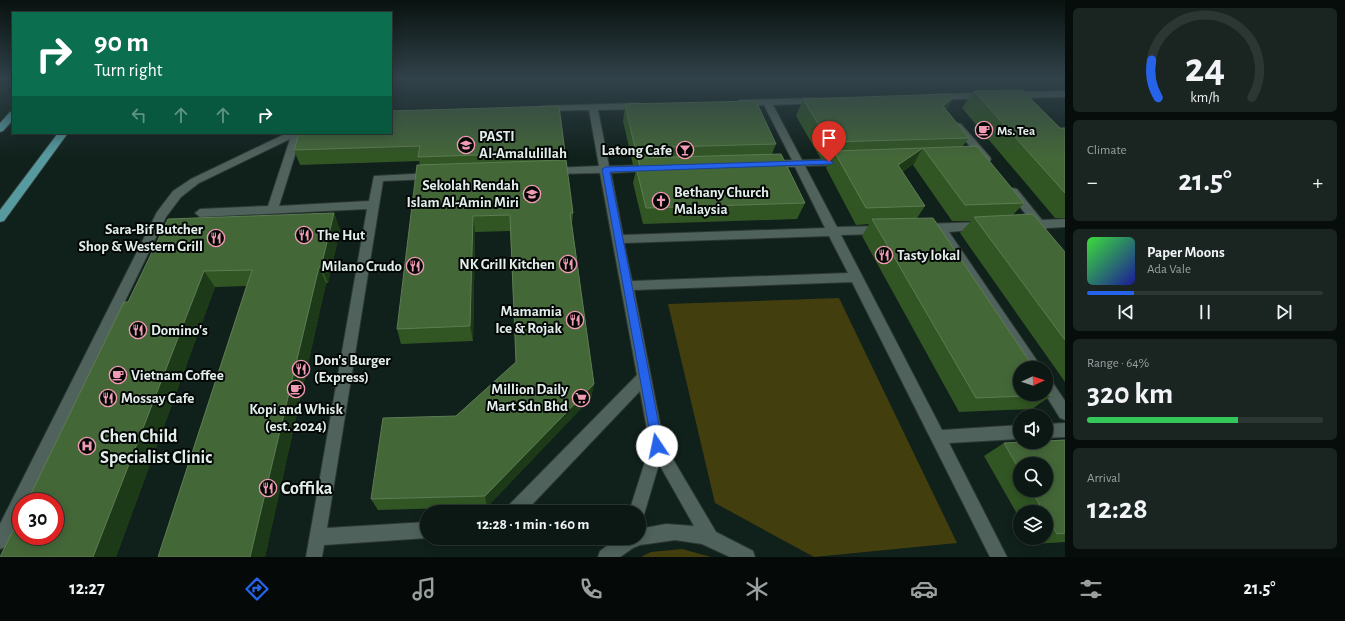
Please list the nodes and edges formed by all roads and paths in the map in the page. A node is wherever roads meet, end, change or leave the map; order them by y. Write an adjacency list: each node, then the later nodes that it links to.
1 (648, 105): 4 (street)
2 (769, 105): 14 (street)
3 (938, 105): 12 (street)
4 (593, 107): 5 (street); 17 (street)
5 (530, 108)
6 (12, 115): 7 (main road)
7 (0, 129)
8 (62, 134): 25 (main road)
9 (294, 134): 53 (street)
10 (296, 134): 23 (street)
11 (969, 158): 12 (street)
12 (984, 158): 18 (street)
13 (852, 161): 14 (street)
14 (798, 163): 15 (street); 33 (street)
15 (759, 164)
16 (659, 168): 17 (street)
17 (606, 169): 19 (street); 35 (street)
18 (994, 170)
19 (545, 172)
20 (441, 176): 22 (street)
21 (1005, 182): 27 (street)
22 (373, 205): 23 (street); 51 (street)
23 (272, 210): 24 (street)
24 (200, 213)
25 (0, 218)
26 (1065, 223): 27 (street)
27 (1040, 224): 28 (street); 34 (street)
28 (1025, 225)
29 (994, 226): 30 (street)
30 (941, 228): 31 (street); 38 (street)
31 (910, 229)
32 (895, 230): 33 (street)
33 (833, 232): 35 (street); 36 (street)
34 (1050, 236)
35 (618, 239): 37 (street)
36 (856, 277): 37 (street); 45 (street)
37 (627, 286): 39 (street)
38 (1030, 361)
39 (644, 377): 46 (street); 47 (street)
40 (1053, 394): 41 (street)
41 (1065, 412)
42 (1065, 430): 43 (street)
43 (1053, 431)
44 (1013, 432): 45 (street)
45 (938, 437): 58 (street)
46 (657, 446): 48 (street); 52 (street)
47 (521, 505)
48 (639, 505)
49 (420, 530): 51 (street)
50 (646, 535): 52 (street)
51 (318, 537): 55 (street)
52 (710, 538): 57 (street)
53 (0, 542)
54 (624, 545): 56 (street)
55 (314, 557)
56 (606, 557)
57 (747, 557)
58 (999, 557)

